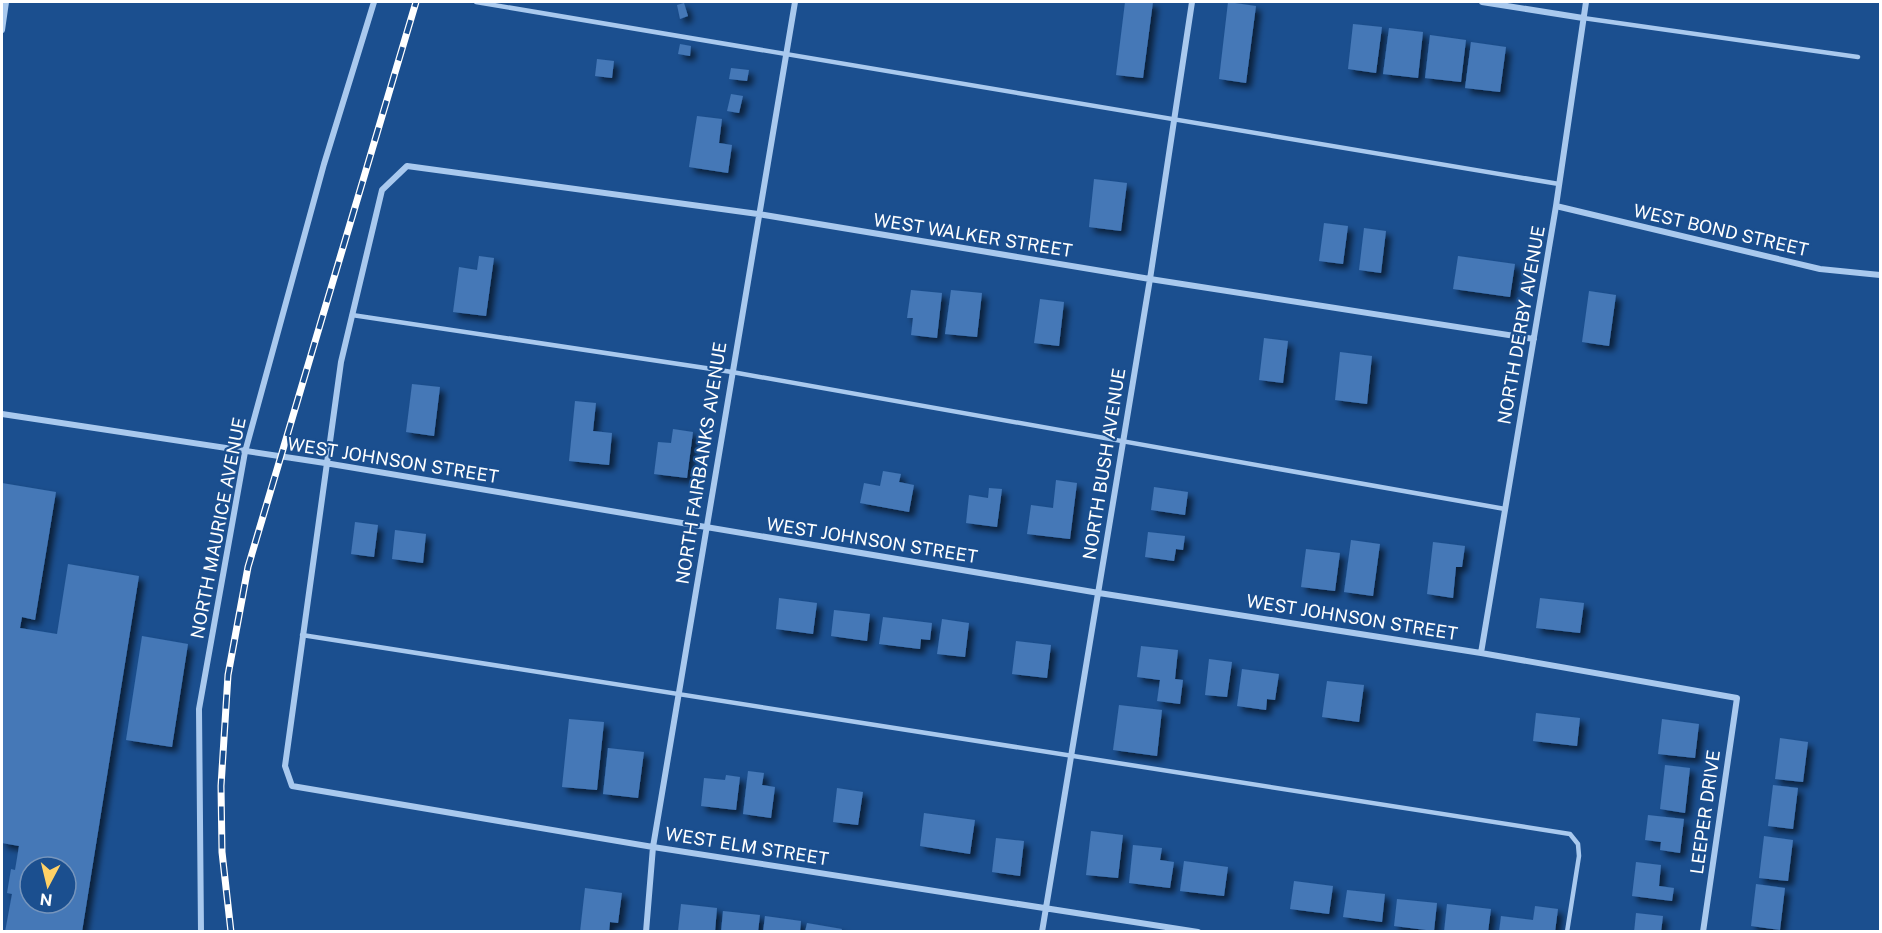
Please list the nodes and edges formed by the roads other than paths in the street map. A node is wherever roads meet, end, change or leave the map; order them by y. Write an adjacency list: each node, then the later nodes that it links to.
1 (6, 2): 9 (street)
2 (374, 2): 23 (street, NORTH MAURICE AVENUE)
3 (476, 2): 10 (lane)
4 (795, 2): 10 (street, NORTH FAIRBANKS AVENUE)
5 (1192, 2): 12 (street, NORTH BUSH AVENUE)
6 (1482, 2): 8 (street)
7 (1586, 2): 8 (street, NORTH DERBY AVENUE)
8 (1583, 18): 11 (lane); 13 (street, NORTH DERBY AVENUE)
9 (2, 30)
10 (786, 56): 12 (lane); 15 (street, NORTH FAIRBANKS AVENUE)
11 (1858, 57)
12 (1175, 117): 13 (lane); 17 (street, NORTH BUSH AVENUE)
13 (1559, 184): 14 (street, NORTH DERBY AVENUE)
14 (1556, 206): 16 (street, WEST BOND STREET); 19 (street, NORTH DERBY AVENUE)
15 (758, 214): 17 (street, WEST WALKER STREET); 18 (street, WEST WALKER STREET); 20 (street, NORTH FAIRBANKS AVENUE)
16 (1881, 275)
17 (1150, 279): 19 (street, WEST WALKER STREET); 22 (street, NORTH BUSH AVENUE)
18 (352, 315): 20 (lane); 24 (street)
19 (1534, 339): 25 (street, NORTH DERBY AVENUE)
20 (732, 372): 22 (lane); 26 (street, NORTH FAIRBANKS AVENUE)
21 (2, 414): 23 (street, WEST JOHNSON STREET)
22 (1122, 440): 25 (lane); 27 (street, NORTH BUSH AVENUE)
23 (245, 452): 24 (street, WEST JOHNSON STREET); 35 (street, NORTH MAURICE AVENUE)
24 (325, 463): 26 (street, WEST JOHNSON STREET); 28 (street)
25 (1505, 509): 29 (street, NORTH DERBY AVENUE)
26 (706, 528): 27 (street, WEST JOHNSON STREET); 30 (street, NORTH FAIRBANKS AVENUE)
27 (1099, 593): 29 (street, WEST JOHNSON STREET); 32 (street, NORTH BUSH AVENUE)
28 (302, 634): 30 (lane); 33 (street, WEST ELM STREET)
29 (1481, 653): 31 (street, WEST JOHNSON STREET)
30 (678, 695): 32 (lane); 33 (street, NORTH FAIRBANKS AVENUE)
31 (1737, 698): 40 (street, LEEPER DRIVE)
32 (1072, 755): 34 (street, NORTH BUSH AVENUE); 39 (lane)
33 (653, 847): 34 (street, WEST ELM STREET); 36 (street, NORTH FAIRBANKS AVENUE)
34 (1046, 906): 37 (street, NORTH BUSH AVENUE); 38 (street, WEST ELM STREET)
35 (201, 932)
36 (646, 932)
37 (1042, 932)
38 (1198, 932)
39 (1567, 932)
40 (1702, 932)

